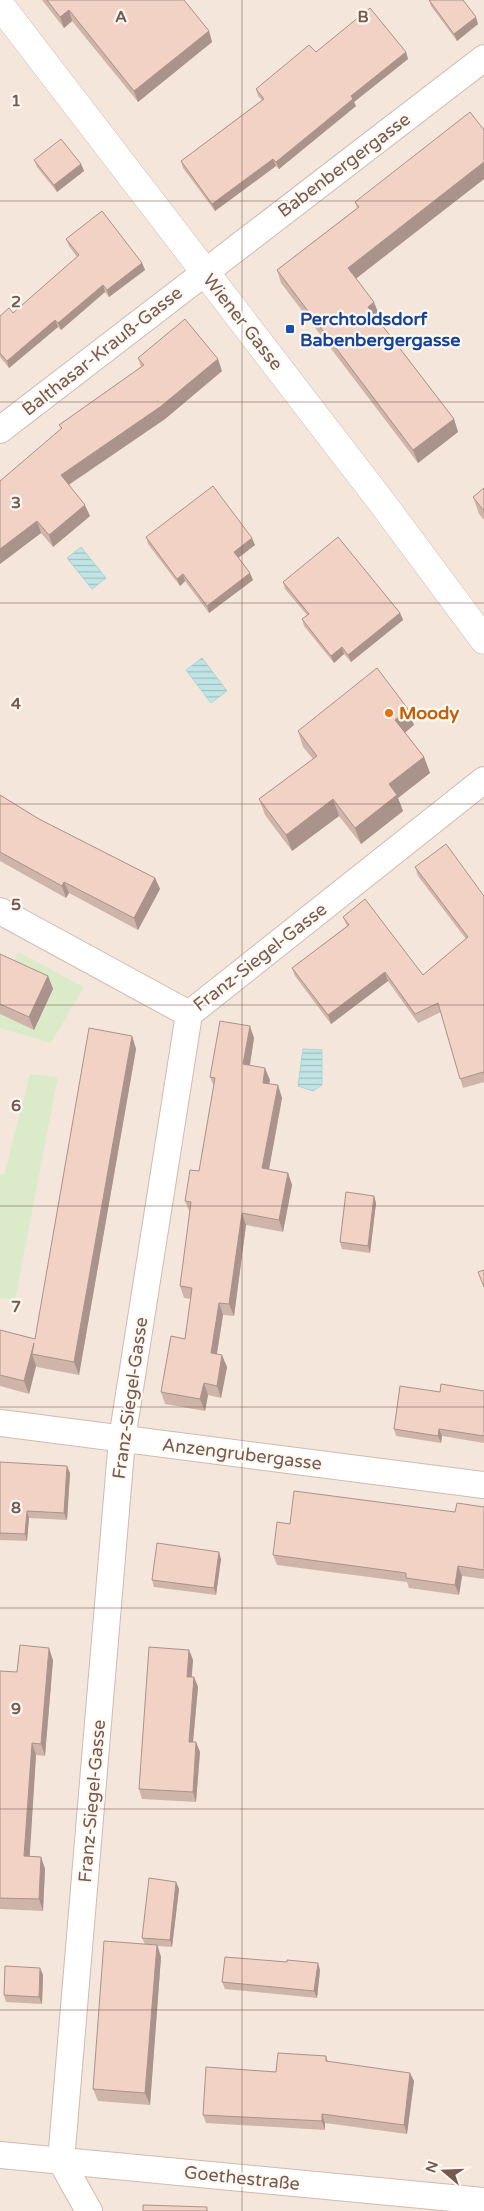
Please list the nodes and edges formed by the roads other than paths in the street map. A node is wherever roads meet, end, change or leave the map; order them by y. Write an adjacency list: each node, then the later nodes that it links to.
1 (0, 5): 3 (main road, Wiener Gasse)
2 (484, 58): 3 (street, Babenbergergasse)
3 (204, 272): 4 (street, Balthasar-Krauß-Gasse); 5 (main road, Wiener Gasse)
4 (0, 430)
5 (484, 640)
6 (484, 780): 8 (street, Franz-Siegel-Gasse)
7 (0, 911): 8 (street)
8 (189, 1014): 10 (street, Franz-Siegel-Gasse)
9 (0, 1423): 10 (street, Anzengrubergasse)
10 (122, 1439): 11 (street, Anzengrubergasse); 13 (street, Franz-Siegel-Gasse)
11 (484, 1485)
12 (0, 2155): 13 (street, Goethestraße)
13 (61, 2161): 14 (street, Goethestraße); 15 (street)
14 (484, 2201)
15 (89, 2211)

